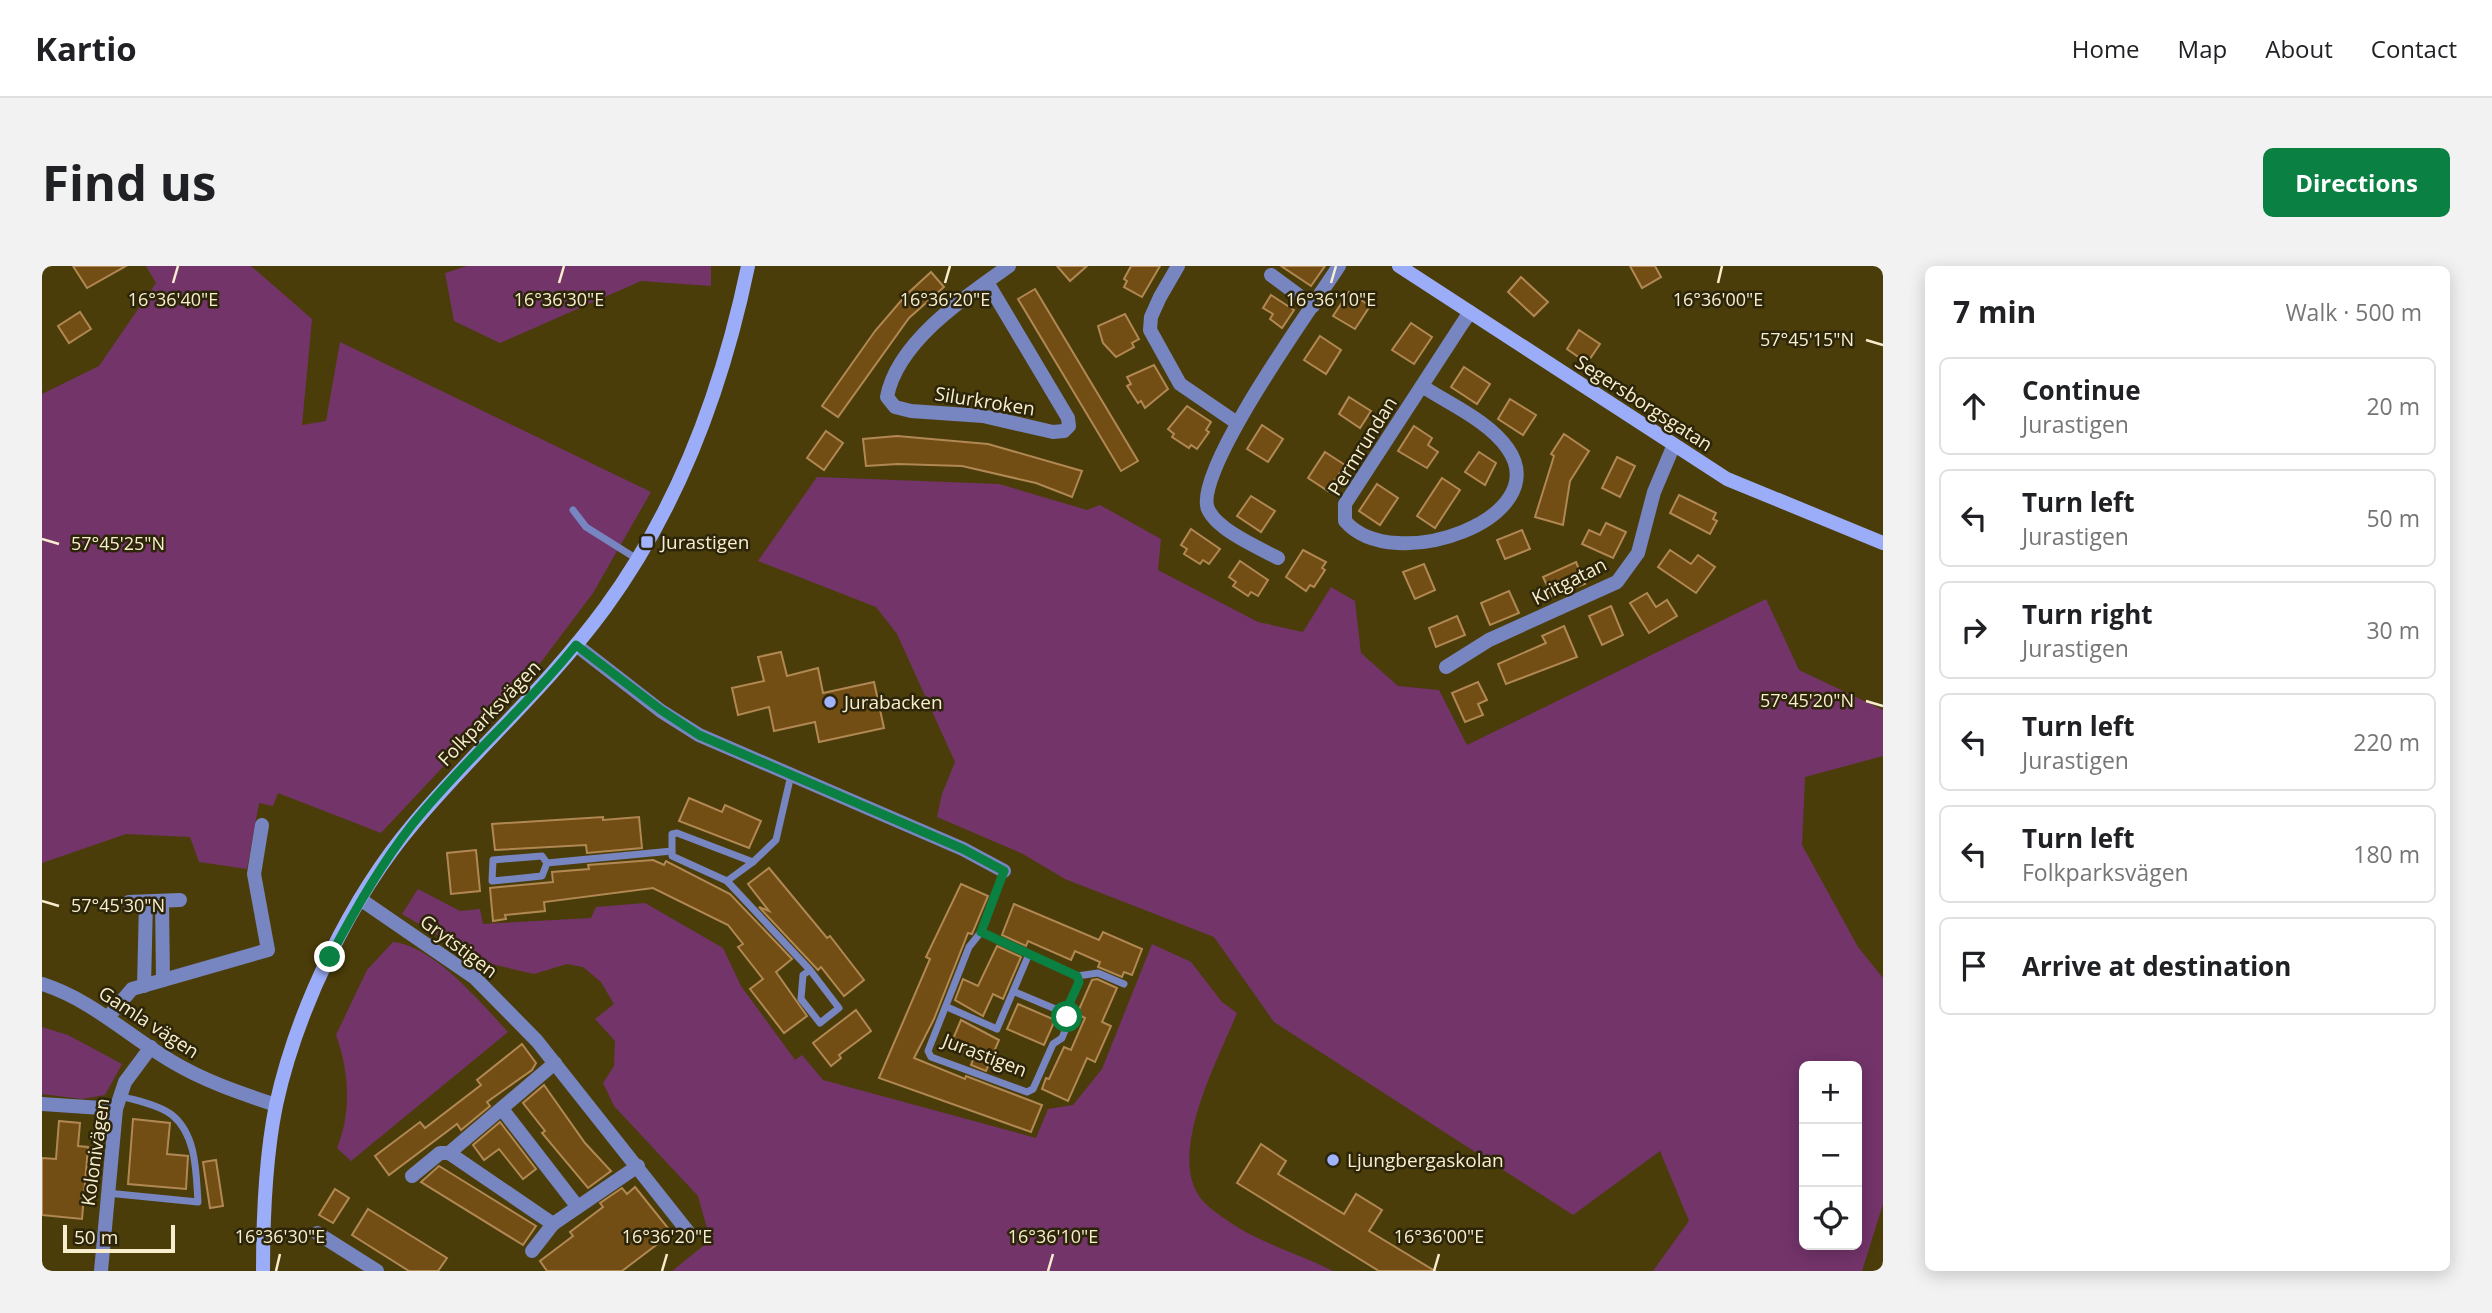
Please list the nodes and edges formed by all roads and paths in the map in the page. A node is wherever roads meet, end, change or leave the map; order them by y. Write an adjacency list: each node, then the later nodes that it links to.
1 (748, 266): 16 (main road, Folkparksvägen)
2 (1009, 266): 7 (street, Silurkroken)
3 (1178, 266): 11 (street)
4 (1339, 266): 8 (street)
5 (1398, 266): 9 (main road, Segersborgsgatan)
6 (1270, 275): 8 (street)
7 (987, 282): 7 (street, Silurkroken)
8 (1313, 306): 11 (street)
9 (1470, 312): 10 (street, Permrundan); 12 (main road, Segersborgsgatan)
10 (1422, 386): 10 (street, Permrundan)
11 (1237, 423): 15 (street)
12 (1674, 447): 14 (main road, Segersborgsgatan); 18 (street, Kritgatan)
13 (573, 510): 16 (lane)
14 (1883, 543)
15 (1278, 558)
16 (637, 559): 17 (main road, Folkparksvägen)
17 (576, 645): 19 (street, Jurastigen); 26 (main road, Folkparksvägen)
18 (1447, 667)
19 (791, 775): 22 (lane); 24 (street, Jurastigen)
20 (262, 825): 35 (street)
21 (672, 850): 22 (lane); 23 (lane); 25 (lane)
22 (753, 862): 25 (lane)
23 (547, 863): 23 (lane)
24 (1004, 871): 31 (lane, Jurastigen)
25 (727, 881): 33 (lane)
26 (360, 899): 44 (street, Grytstigen); 47 (main road, Folkparksvägen)
27 (180, 900): 28 (street)
28 (162, 901): 30 (street); 35 (street)
29 (129, 902): 30 (street)
30 (146, 902): 38 (street)
31 (981, 932): 32 (lane); 40 (lane, Jurastigen)
32 (1030, 954): 34 (lane); 39 (lane, Jurastigen)
33 (810, 970): 33 (lane)
34 (1077, 976): 37 (lane); 41 (lane, Jurastigen)
35 (163, 980): 38 (street)
36 (42, 984): 42 (street, Gamla vägen)
37 (1124, 984)
38 (144, 986): 42 (street)
39 (1015, 992): 40 (lane, Jurastigen); 41 (lane)
40 (947, 1007): 41 (lane, Jurastigen)
41 (1065, 1013)
42 (110, 1016): 43 (street, Gamla vägen)
43 (151, 1046): 45 (street, Kolonivägen); 47 (street, Gamla vägen)
44 (555, 1063): 48 (street); 50 (street, Grytstigen)
45 (119, 1103): 46 (street); 52 (street, Kolonivägen); 52 (lane)
46 (42, 1104)
47 (276, 1105): 59 (main road, Folkparksvägen)
48 (502, 1109): 49 (street); 53 (street)
49 (449, 1153): 51 (street); 54 (street)
50 (638, 1166): 53 (street); 56 (street, Grytstigen)
51 (412, 1176)
52 (107, 1193): 58 (street, Kolonivägen)
53 (577, 1206): 54 (street)
54 (553, 1224): 57 (street)
55 (317, 1233): 60 (street)
56 (689, 1233)
57 (532, 1251)
58 (101, 1271)
59 (263, 1271)
60 (377, 1271)

